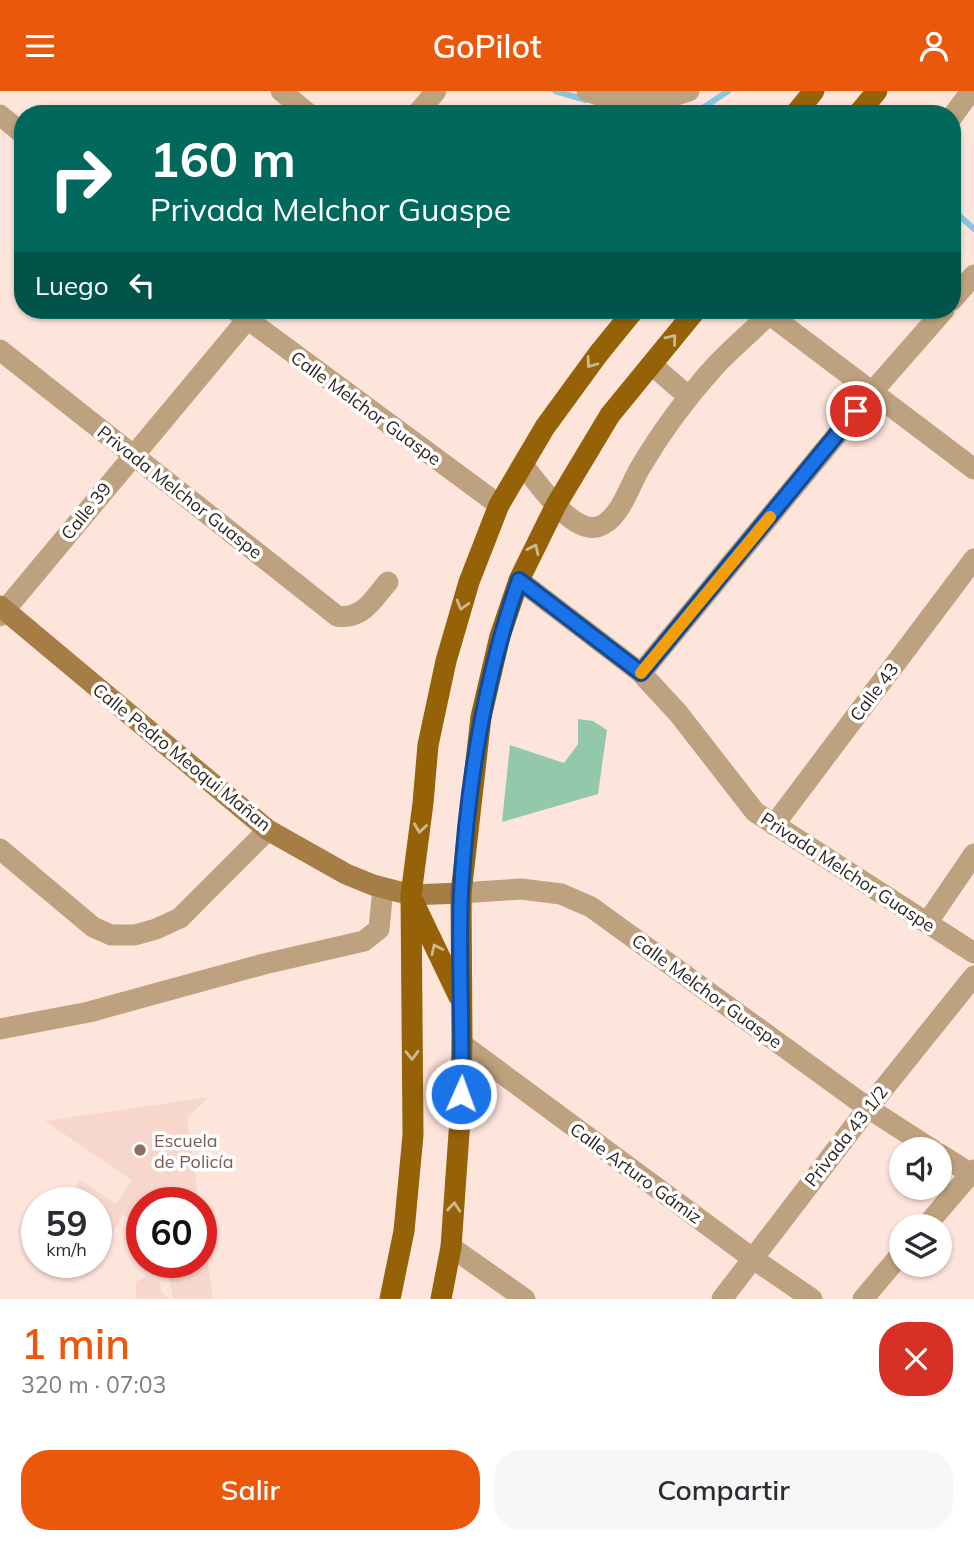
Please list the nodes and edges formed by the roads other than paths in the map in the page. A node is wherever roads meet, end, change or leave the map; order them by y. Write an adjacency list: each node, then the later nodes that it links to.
1 (281, 91): 7 (street)
2 (436, 91): 8 (street)
3 (587, 91): 4 (street)
4 (689, 91)
5 (814, 91): 9 (main road)
6 (877, 91): 10 (main road)
7 (298, 105)
8 (424, 105)
9 (802, 105)
10 (865, 105)
11 (0, 115): 12 (street)
12 (14, 127)
13 (973, 277): 14 (street)
14 (961, 290)
15 (240, 319): 26 (street, Calle 39)
16 (253, 319): 29 (street, Calle Melchor Guaspe)
17 (626, 319): 27 (main road, one-way to 27)
18 (689, 319): 23 (main road, one-way to 18)
19 (764, 319): 25 (street)
20 (780, 319): 24 (street)
21 (936, 319): 24 (street)
22 (0, 350): 26 (street, Privada Melchor Guaspe)
23 (652, 365): 25 (street); 30 (main road)
24 (873, 391): 28 (street); 35 (street)
25 (689, 397): 30 (street)
26 (132, 455): 33 (street, Privada Melchor Guaspe); 34 (street, Calle 39)
27 (523, 465): 29 (main road); 30 (street)
28 (974, 469)
29 (499, 505): 42 (main road, one-way to 42)
30 (556, 505): 32 (main road, one-way to 30)
31 (974, 559): 36 (street, Calle 43)
32 (519, 580): 35 (street, Privada Melchor Guaspe); 41 (main road)
33 (388, 582)
34 (2, 611): 37 (main road, Calle Pedro Meoqui Mañan)
35 (641, 673): 36 (street, Privada Melchor Guaspe)
36 (774, 825): 43 (street, Privada Melchor Guaspe)
37 (268, 830): 38 (street); 40 (main road, Calle Pedro Meoqui Mañan)
38 (0, 849)
39 (974, 854): 43 (street)
40 (383, 888): 42 (main road, Calle Pedro Meoqui Mañan); 47 (street)
41 (461, 893): 42 (main road, Calle Pedro Meoqui Mañan); 46 (main road); 49 (street, Calle Melchor Guaspe)
42 (411, 895): 46 (main road, one-way to 42); 57 (main road, one-way to 57)
43 (927, 923): 44 (street, Privada Melchor Guaspe)
44 (974, 953)
45 (974, 976): 49 (street, Privada 43 1/2)
46 (461, 1002): 48 (main road)
47 (0, 1029)
48 (462, 1044): 54 (main road, one-way to 48); 55 (street, Calle Arturo Gámiz)
49 (868, 1108): 50 (street, Calle Melchor Guaspe); 55 (street, Privada 43 1/2)
50 (913, 1137)
51 (952, 1161): 52 (street)
52 (973, 1173): 53 (street)
53 (937, 1214)
54 (450, 1247): 58 (main road); 59 (street)
55 (752, 1258): 60 (street, Privada 43 1/2); 61 (street, Calle Arturo Gámiz)
56 (889, 1268): 62 (street)
57 (390, 1299)
58 (441, 1299)
59 (525, 1299)
60 (722, 1299)
61 (811, 1299)
62 (863, 1299)

